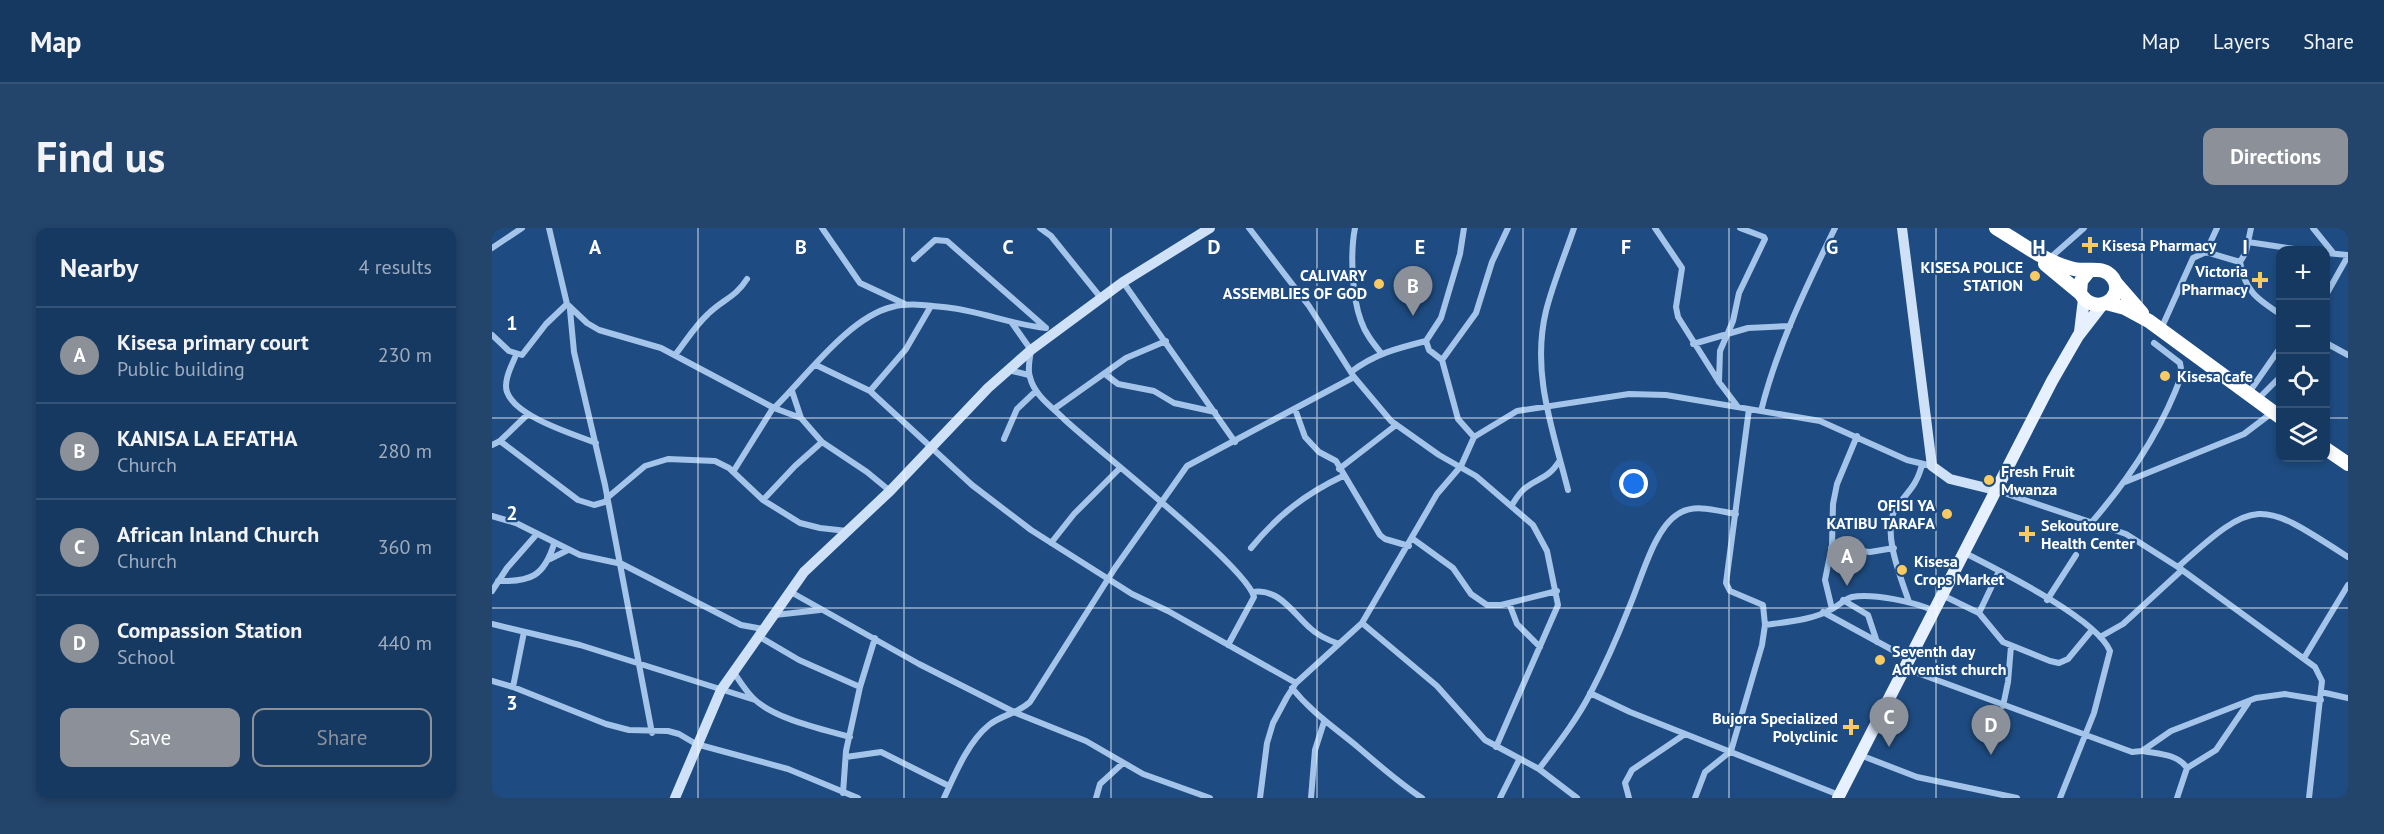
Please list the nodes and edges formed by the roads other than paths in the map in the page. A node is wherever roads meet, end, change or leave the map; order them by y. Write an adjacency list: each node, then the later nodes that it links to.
1 (522, 228): 22 (street)
2 (549, 228): 40 (street)
3 (822, 228): 37 (street)
4 (1040, 228): 36 (street)
5 (1210, 228): 32 (street)
6 (1249, 228): 64 (street)
7 (1355, 228): 55 (street)
8 (1464, 228): 50 (street)
9 (1508, 228): 60 (street)
10 (1574, 228): 72 (street)
11 (1655, 228): 52 (street)
12 (1740, 228): 46 (street)
13 (1835, 228): 44 (street)
14 (1902, 228): 98 (street)
15 (2084, 228): 27 (street)
16 (2217, 228): 23 (street)
17 (2251, 228): 20 (street)
18 (2313, 228): 25 (street)
19 (2001, 231): 27 (highway); 35 (highway)
20 (2248, 242): 21 (street); 29 (street)
21 (2276, 246)
22 (492, 249)
23 (2206, 252): 29 (street); 43 (street)
24 (2330, 254): 25 (street)
25 (2334, 254): 26 (street)
26 (2348, 255): 34 (street)
27 (2050, 258): 30 (highway)
28 (914, 259): 45 (street)
29 (2240, 262): 41 (street)
30 (2089, 272): 33 (highway); 35 (highway)
31 (747, 279): 57 (street)
32 (1123, 282): 36 (street); 49 (street)
33 (2115, 282): 38 (highway); 43 (highway)
34 (2330, 286)
35 (2082, 296): 38 (highway); 48 (main road)
36 (1101, 298): 45 (street)
37 (906, 304): 39 (street); 61 (street)
38 (2104, 304): 43 (highway); 48 (main road)
39 (931, 306): 42 (street); 69 (street)
40 (569, 307): 57 (street); 59 (street); 91 (street)
41 (2276, 311)
42 (1012, 323): 45 (street); 54 (street)
43 (2155, 325): 71 (highway)
44 (1790, 326): 46 (street); 78 (street)
45 (1049, 330): 54 (street)
46 (1727, 332): 52 (street); 67 (street)
47 (492, 335): 59 (street)
48 (2079, 336): 105 (main road)
49 (1166, 341): 63 (street); 79 (street)
50 (1426, 341): 55 (street); 60 (street)
51 (2154, 343): 102 (street)
52 (1694, 344): 67 (street)
53 (2330, 346): 58 (street)
54 (1031, 350): 62 (street); 65 (street)
55 (1381, 353): 64 (street)
56 (2277, 354): 71 (street)
57 (675, 355): 74 (street)
58 (2348, 355)
59 (516, 356): 80 (street)
60 (1442, 360): 85 (street)
61 (816, 365): 68 (street); 69 (street)
62 (1007, 370): 65 (street); 93 (street)
63 (1105, 374): 75 (street); 79 (street)
64 (1352, 374): 77 (street); 84 (street)
65 (1029, 375): 70 (street)
66 (2276, 380): 71 (street)
67 (1719, 382): 73 (street)
68 (792, 391): 74 (street); 83 (street)
69 (870, 391): 93 (street)
70 (1036, 391): 75 (street); 87 (street)
71 (2253, 397): 81 (highway)
72 (1546, 407): 73 (street); 85 (street); 95 (street)
73 (1738, 407): 76 (street)
74 (774, 408): 83 (street); 100 (street)
75 (1054, 409): 99 (street)
76 (1749, 409): 78 (street); 112 (street)
77 (1295, 410): 90 (street); 101 (street)
78 (1761, 411): 86 (street)
79 (1215, 412): 90 (street)
80 (528, 414): 88 (street); 91 (street)
81 (2276, 414)
82 (2276, 416): 102 (street)
83 (801, 418): 89 (street)
84 (1396, 425): 97 (street); 101 (street)
85 (1474, 436): 97 (street)
86 (1857, 436): 98 (street); 122 (street)
87 (1004, 439)
88 (500, 441): 92 (street); 108 (street)
89 (822, 442): 107 (street); 109 (street)
90 (1235, 442): 110 (street)
91 (596, 443): 103 (street)
92 (492, 445)
93 (932, 447): 107 (street); 118 (street)
94 (2330, 452): 96 (highway)
95 (1560, 460): 104 (street); 111 (street)
96 (2348, 464)
97 (1461, 465): 111 (street); 117 (street)
98 (1927, 466): 105 (street); 123 (street)
99 (1120, 468): 110 (street); 118 (street)
100 (734, 472): 106 (street); 109 (street)
101 (1341, 473): 120 (street); 121 (street)
102 (2125, 482): 114 (street)
103 (605, 485): 106 (street); 108 (street)
104 (1568, 490)
105 (1995, 490): 114 (street); 125 (main road)
106 (617, 491): 108 (street)
107 (890, 491): 115 (street)
108 (608, 499): 129 (street)
109 (763, 500): 115 (street)
110 (1160, 504): 132 (street); 138 (street)
111 (1512, 505): 137 (street)
112 (1736, 514): 152 (street); 173 (street)
113 (492, 516): 116 (street)
114 (2091, 523): 130 (street)
115 (848, 531): 136 (street)
116 (536, 534): 119 (street); 133 (street)
117 (1413, 538): 120 (street); 143 (street)
118 (1051, 543): 132 (street)
119 (554, 544): 124 (street); 128 (street)
120 (1409, 546): 150 (street)
121 (1251, 548)
122 (1831, 548): 123 (street); 144 (street)
123 (1894, 548): 142 (street)
124 (568, 550): 128 (street); 129 (street)
125 (1963, 552): 131 (street); 139 (main road)
126 (2076, 555): 141 (street)
127 (2348, 557): 130 (street)
128 (550, 559): 133 (street)
129 (618, 562): 153 (street); 165 (street)
130 (2180, 569): 157 (street); 164 (street)
131 (1999, 571): 141 (street); 148 (street)
132 (1107, 579): 161 (street); 179 (street)
133 (498, 581): 135 (street)
134 (2348, 585): 164 (street)
135 (492, 591)
136 (789, 591): 145 (street); 149 (street)
137 (1557, 591): 143 (street); 163 (street)
138 (1252, 592): 160 (street); 161 (street)
139 (1942, 595): 146 (main road); 148 (street)
140 (1843, 600): 142 (street); 144 (street); 159 (street)
141 (2047, 600): 154 (street)
142 (1909, 602): 146 (street)
143 (1509, 603): 163 (street)
144 (1832, 609): 147 (street)
145 (820, 610): 149 (street); 158 (street)
146 (1934, 610): 166 (main road)
147 (1823, 612): 152 (street); 159 (street)
148 (1979, 614): 162 (street)
149 (772, 616): 156 (street)
150 (1362, 623): 160 (street); 186 (street)
151 (492, 624): 155 (street)
152 (1765, 625): 187 (street)
153 (748, 628): 156 (street); 156 (street)
154 (2092, 630): 157 (street); 162 (street)
155 (524, 632): 165 (street); 170 (street)
156 (758, 636): 167 (street); 171 (street)
157 (2100, 637): 183 (street)
158 (875, 638): 171 (street); 179 (street)
159 (1876, 642): 166 (street)
160 (1338, 644): 169 (street)
161 (1228, 645): 169 (street)
162 (2011, 646): 178 (street)
163 (1540, 647): 186 (street)
164 (2304, 658): 174 (street)
165 (639, 663): 172 (street); 181 (street)
166 (1907, 663): 178 (street); 189 (main road)
167 (733, 670): 172 (street); 176 (street)
168 (492, 681): 170 (street)
169 (1294, 686): 180 (street); 204 (street)
170 (513, 687): 181 (street)
171 (860, 687): 184 (street)
172 (721, 690): 176 (street); 185 (street)
173 (1590, 693): 182 (street); 194 (street)
174 (2321, 696): 175 (street); 177 (street); 213 (street)
175 (2348, 698)
176 (755, 700): 184 (street)
177 (2249, 702): 188 (street); 193 (street)
178 (2002, 706): 183 (street)
179 (1016, 713): 192 (street); 195 (street)
180 (1324, 722): 205 (street); 206 (street)
181 (652, 733): 185 (street)
182 (1685, 734): 187 (street); 209 (street)
183 (2085, 736): 188 (street); 212 (street)
184 (850, 737): 190 (street)
185 (696, 744): 196 (street); 199 (street)
186 (1496, 747): 191 (street)
187 (1731, 751): 197 (street); 210 (street)
188 (2142, 751): 193 (street)
189 (1860, 755): 197 (main road); 211 (street)
190 (846, 757): 195 (street); 196 (street)
191 (1519, 760): 194 (street); 207 (street)
192 (1123, 763): 202 (street); 203 (street)
193 (2187, 768): 198 (street)
194 (1539, 769): 208 (street)
195 (949, 786): 201 (street)
196 (843, 793): 200 (street)
197 (1838, 797)
198 (2179, 797)
199 (675, 798)
200 (858, 798)
201 (944, 798)
202 (1096, 798)
203 (1210, 798)
204 (1260, 798)
205 (1311, 798)
206 (1422, 798)
207 (1500, 798)
208 (1577, 798)
209 (1629, 798)
210 (1695, 798)
211 (2017, 798)
212 (2060, 798)
213 (2309, 798)

